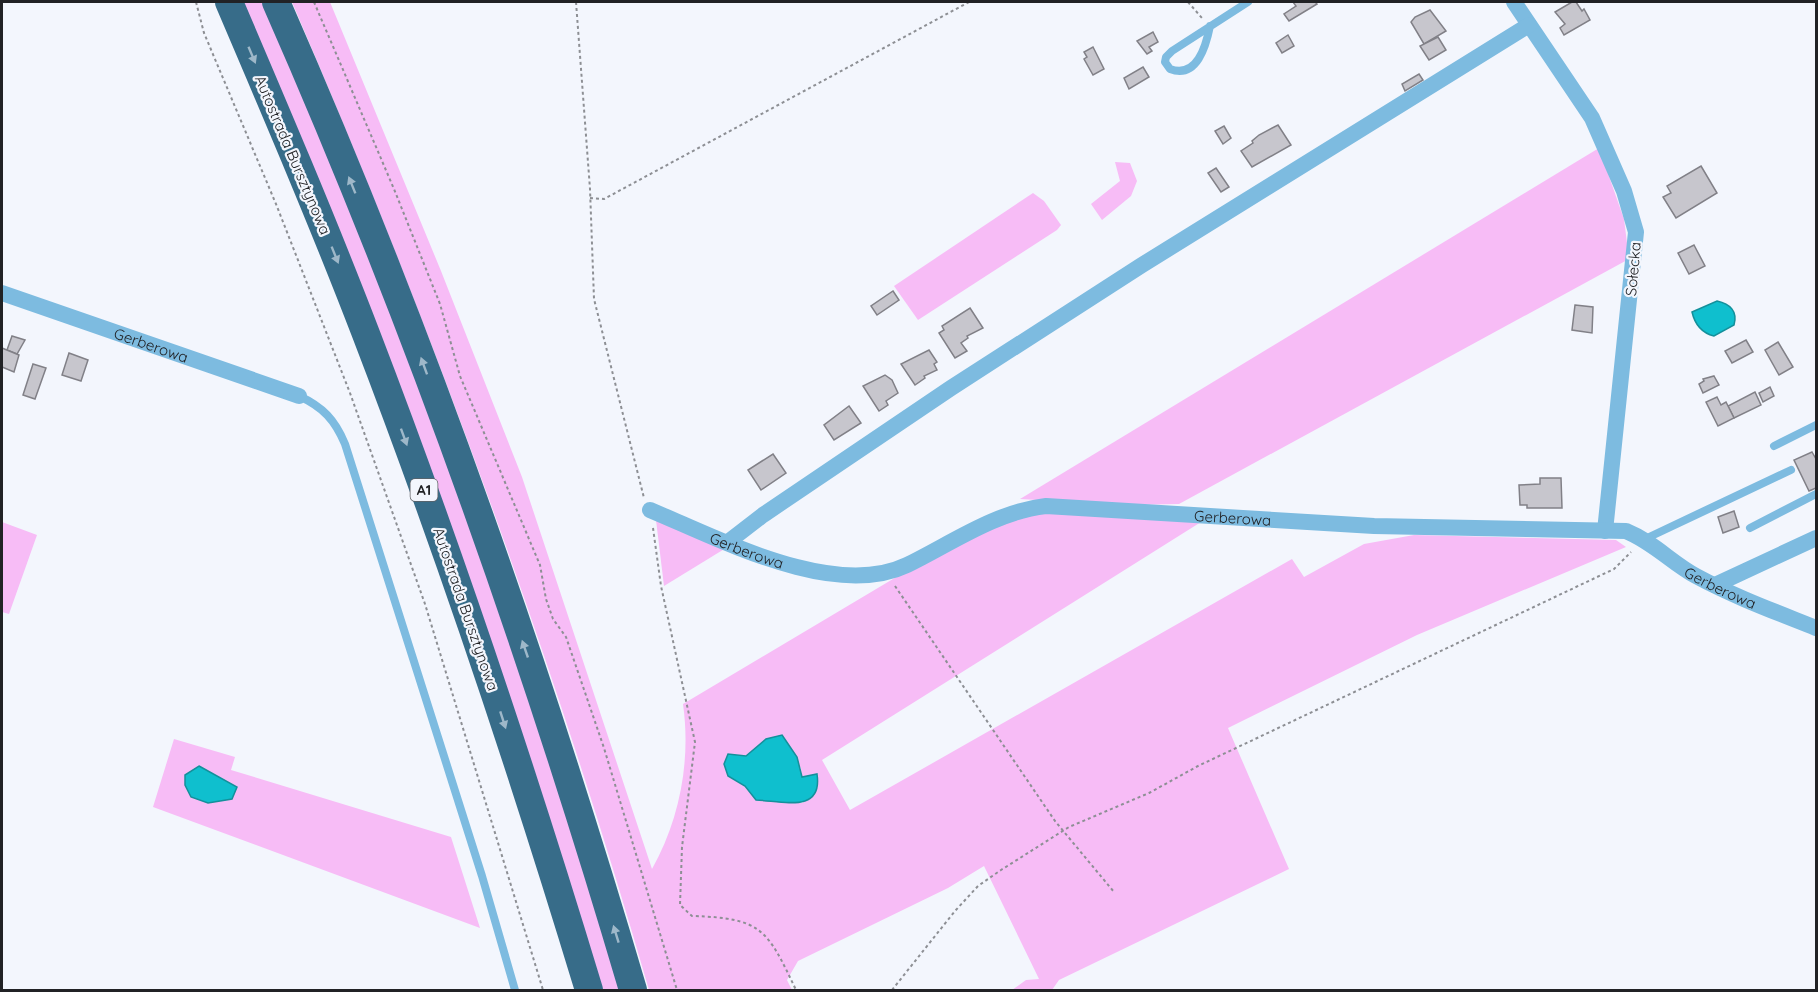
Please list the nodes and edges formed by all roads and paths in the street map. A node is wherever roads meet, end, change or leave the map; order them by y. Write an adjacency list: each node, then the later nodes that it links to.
1 (196, 2): 30 (path)
2 (229, 2): 31 (highway, Autostrada Bursztynowa / A1, one-way to 31)
3 (276, 2): 32 (highway, one-way to 3)
4 (314, 2): 33 (path)
5 (969, 2): 11 (path)
6 (1188, 2): 10 (path)
7 (1248, 2): 10 (lane)
8 (1514, 2): 9 (street, Sołecka)
9 (1530, 25): 20 (street, Sołecka); 23 (street)
10 (1210, 26): 10 (lane)
11 (590, 198)
12 (2, 292): 13 (street, Gerberowa)
13 (299, 396): 29 (lane)
14 (1816, 425): 15 (lane)
15 (1774, 446)
16 (1791, 470): 21 (lane)
17 (1816, 494): 19 (lane)
18 (650, 510): 23 (street, Gerberowa)
19 (1750, 528)
20 (1605, 531): 21 (street, Gerberowa); 24 (street, Gerberowa)
21 (1643, 538): 25 (street, Gerberowa); 27 (path)
22 (1816, 538): 25 (street)
23 (728, 542): 24 (street, Gerberowa)
24 (888, 573): 27 (path)
25 (1715, 585): 26 (street, Gerberowa)
26 (1816, 628)
27 (1063, 831): 28 (path); 34 (path)
28 (1114, 892)
29 (515, 990)
30 (543, 990)
31 (589, 990)
32 (633, 990)
33 (677, 990)
34 (892, 990)

